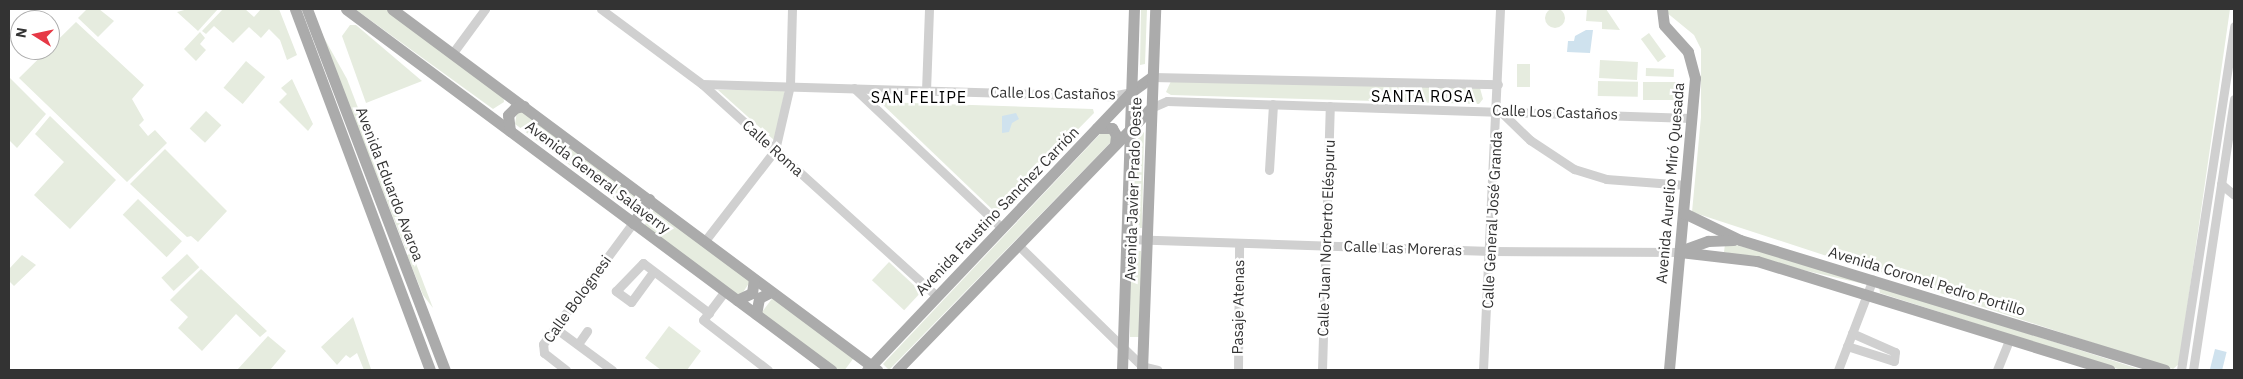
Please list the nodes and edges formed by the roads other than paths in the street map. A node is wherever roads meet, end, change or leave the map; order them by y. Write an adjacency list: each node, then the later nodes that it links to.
1 (295, 9): 15 (main road, Avenida Eduardo Avaroa)
2 (307, 9): 15 (main road, Avenida Eduardo Avaroa)
3 (346, 9): 30 (main road, Avenida General Salaverry)
4 (392, 9): 14 (main road, Avenida General Salaverry)
5 (485, 9): 14 (street)
6 (601, 9): 17 (street, Calle Roma)
7 (792, 9): 19 (street)
8 (929, 9): 21 (street)
9 (1134, 9): 22 (main road, Avenida Javier Prado Oeste)
10 (1155, 9): 16 (main road, Avenida Javier Prado Oeste)
11 (1500, 9): 18 (street, Calle General José Granda)
12 (1662, 9): 31 (main road, Avenida Aurelio Miró Quesada)
13 (2234, 26): 92 (street)
14 (452, 54): 23 (main road, Avenida General Salaverry)
15 (323, 66): 75 (main road, Avenida Eduardo Avaroa); 76 (main road, Avenida Eduardo Avaroa)
16 (1152, 77): 18 (street, Calle Los Castaños); 22 (main road, Avenida Faustino Sanchez Carrión); 28 (main road, Avenida Javier Prado Oeste)
17 (702, 84): 19 (street, Calle Los Castaños); 36 (street, Calle Roma)
18 (1498, 84): 29 (street, Calle General José Granda)
19 (792, 85): 20 (street, Calle Los Castaños); 36 (street)
20 (854, 88): 21 (street, Calle Los Castaños); 44 (street)
21 (926, 91): 22 (street, Calle Los Castaños)
22 (1131, 92): 32 (main road, Avenida Faustino Sanchez Carrión); 33 (main road, Avenida Javier Prado Oeste)
23 (508, 94): 26 (main road, Avenida General Salaverry); 30 (main road)
24 (2234, 99): 38 (street)
25 (1273, 104): 27 (street, Calle Los Castaños); 28 (street, Calle Los Castaños); 37 (street)
26 (524, 106): 34 (main road); 41 (main road, Avenida General Salaverry)
27 (1330, 106): 29 (street, Calle Los Castaños); 52 (street, Calle Juan Norberto Eléspuru)
28 (1150, 108): 33 (main road); 46 (main road, Avenida Javier Prado Oeste)
29 (1498, 110): 31 (street, Calle Los Castaños); 39 (street); 53 (street, Calle General José Granda)
30 (492, 118): 34 (main road, Avenida General Salaverry)
31 (1692, 118): 39 (main road, Avenida Aurelio Miró Quesada)
32 (1097, 128): 35 (main road); 44 (main road, Avenida Faustino Sanchez Carrión)
33 (1129, 129): 35 (main road); 45 (main road, Avenida Javier Prado Oeste)
34 (510, 130): 43 (main road, Avenida General Salaverry)
35 (1115, 144): 51 (main road)
36 (774, 150): 49 (street); 61 (street, Calle Roma)
37 (1269, 170)
38 (2221, 184): 40 (street); 93 (street)
39 (1686, 185): 42 (main road, Avenida Aurelio Miró Quesada)
40 (2234, 195)
41 (649, 199): 43 (main road); 49 (main road, Avenida General Salaverry)
42 (1684, 213): 48 (main road, Avenida Coronel Pedro Portillo); 54 (main road, Avenida Aurelio Miró Quesada)
43 (633, 223): 59 (main road, Avenida General Salaverry); 66 (street, Calle Bolognesi)
44 (1002, 228): 61 (main road, Avenida Faustino Sanchez Carrión)
45 (1126, 239): 46 (street, Calle Las Moreras); 71 (main road, Avenida Javier Prado Oeste)
46 (1146, 240): 50 (street, Calle Las Moreras); 74 (main road, Avenida Javier Prado Oeste)
47 (1723, 240): 48 (main road); 54 (main road); 55 (main road)
48 (1740, 240): 58 (main road, Avenida Coronel Pedro Portillo)
49 (704, 242): 57 (main road, Avenida General Salaverry)
50 (1239, 244): 52 (street, Calle Las Moreras); 84 (street, Pasaje Atenas)
51 (1018, 245): 71 (street); 81 (main road)
52 (1325, 246): 53 (street, Calle Las Moreras); 85 (street, Calle Juan Norberto Eléspuru)
53 (1491, 251): 54 (street, Calle Las Moreras); 86 (street, Calle General José Granda)
54 (1680, 252): 55 (main road, Avenida Coronel Pedro Portillo); 87 (main road, Avenida Aurelio Miró Quesada)
55 (1727, 256): 62 (main road, Avenida Coronel Pedro Portillo)
56 (653, 272): 56 (street); 64 (street)
57 (754, 279): 60 (main road, Avenida General Salaverry); 63 (main road)
58 (1873, 280): 62 (street); 91 (main road, Avenida Coronel Pedro Portillo)
59 (724, 291): 63 (main road, Avenida General Salaverry); 64 (street)
60 (771, 292): 65 (main road); 73 (main road, Avenida General Salaverry)
61 (938, 296): 73 (main road, Avenida Faustino Sanchez Carrión)
62 (1867, 296): 68 (street); 69 (main road, Avenida Coronel Pedro Portillo)
63 (737, 300): 65 (main road, Avenida General Salaverry)
64 (709, 313): 79 (street)
65 (756, 314): 80 (main road, Avenida General Salaverry)
66 (555, 328): 70 (street); 77 (street, Calle Bolognesi)
67 (587, 331): 70 (street)
68 (1852, 333): 72 (street); 72 (street)
69 (2009, 340): 89 (street); 90 (main road, Avenida Coronel Pedro Portillo)
70 (578, 344): 78 (street)
71 (1122, 344): 74 (street); 82 (main road, Avenida Javier Prado Oeste)
72 (1847, 346): 88 (street)
73 (872, 369)
74 (1143, 369): 83 (street)
75 (430, 370)
76 (445, 370)
77 (566, 370)
78 (612, 370)
79 (768, 370)
80 (832, 370)
81 (897, 370)
82 (1122, 370)
83 (1158, 370)
84 (1238, 370)
85 (1322, 370)
86 (1484, 370)
87 (1669, 370)
88 (1838, 370)
89 (1998, 370)
90 (2110, 370)
91 (2165, 370)
92 (2180, 370)
93 (2193, 370)

